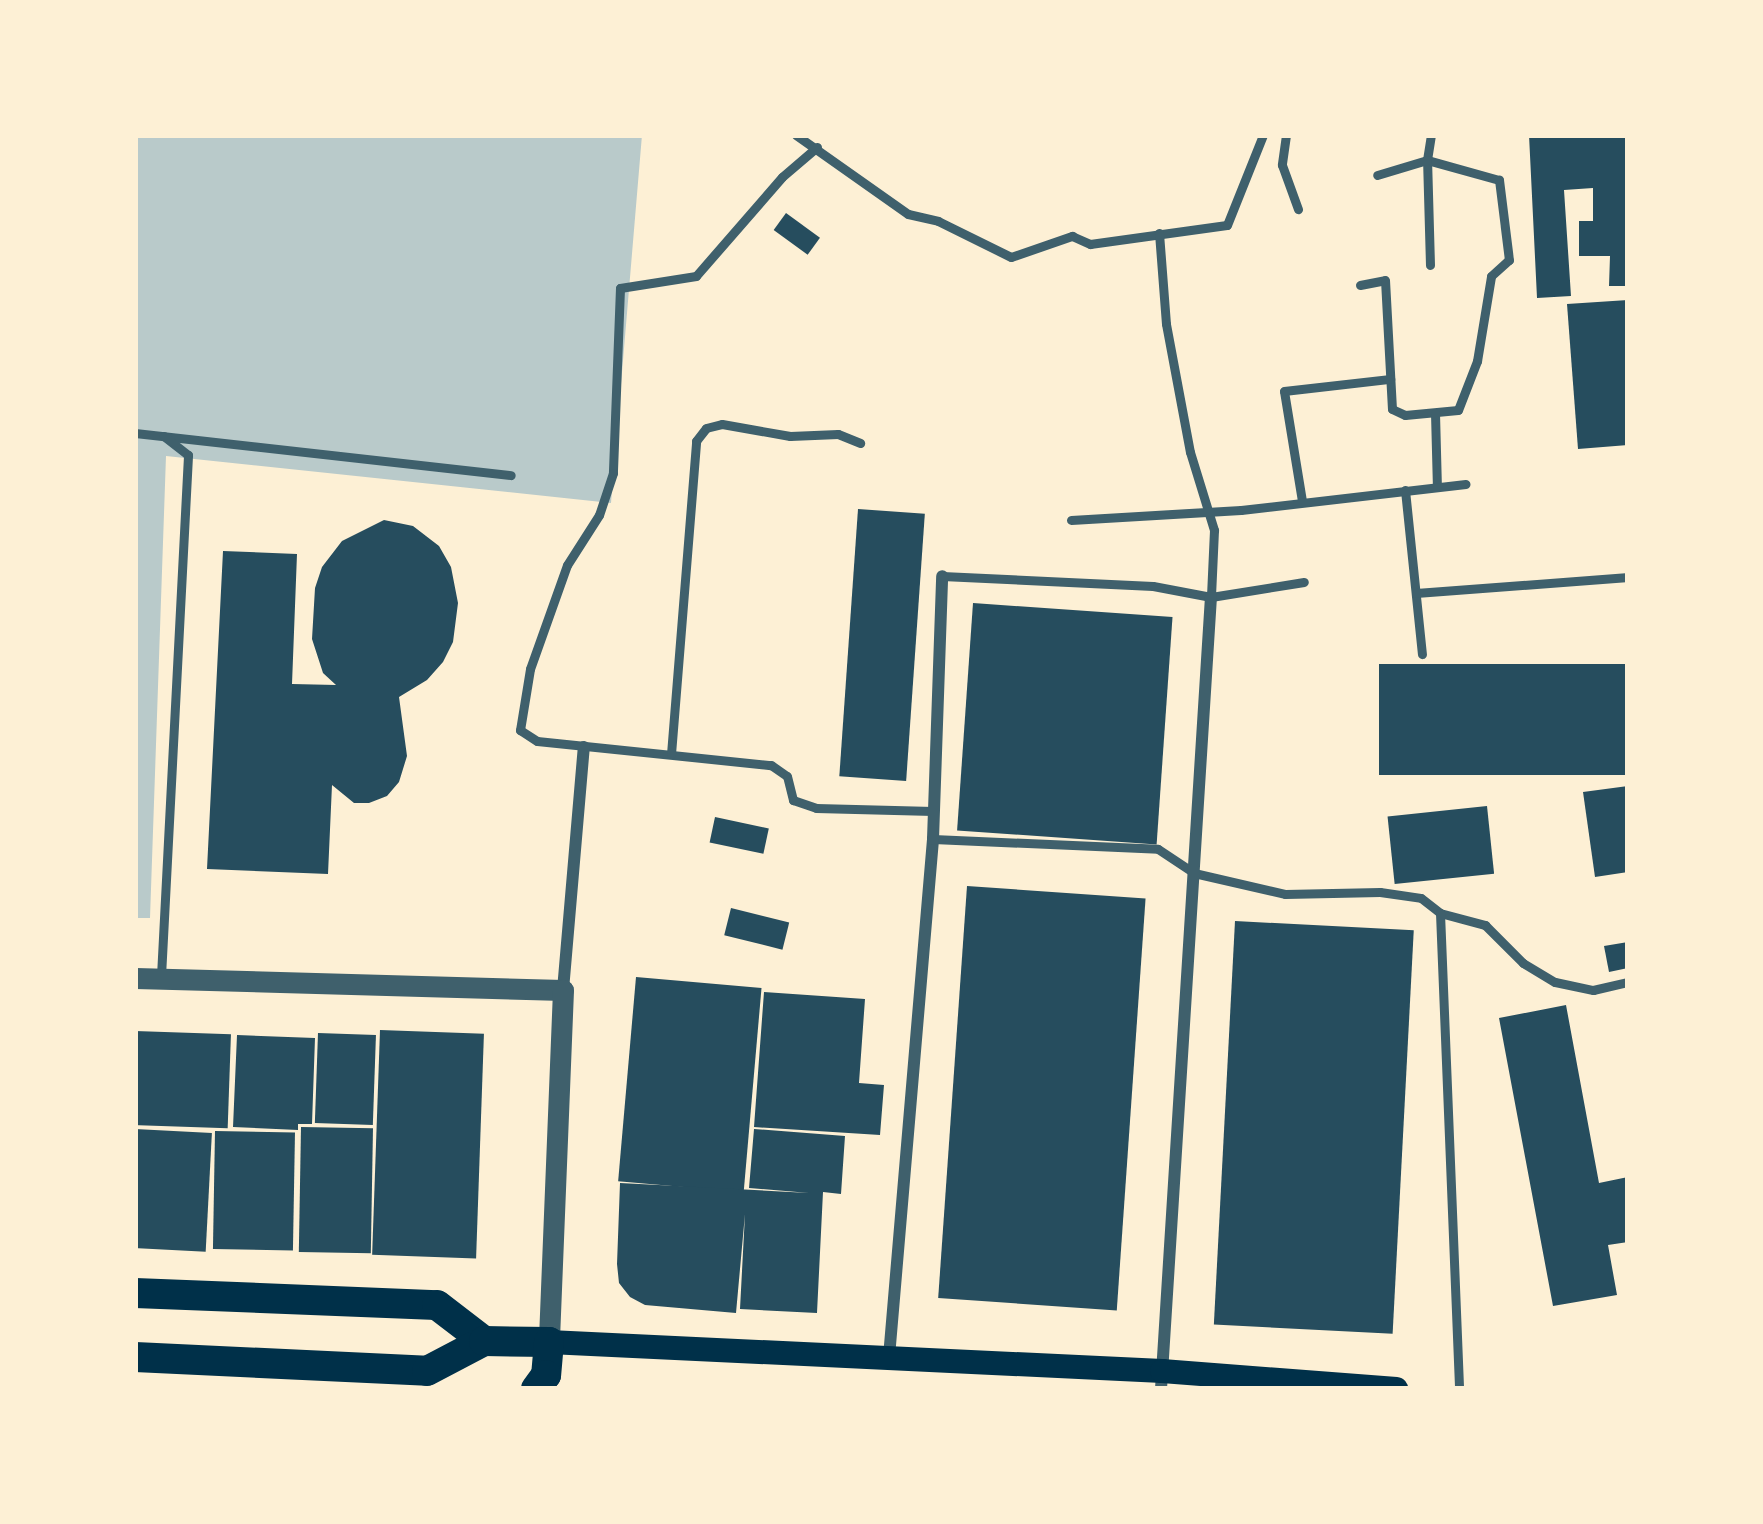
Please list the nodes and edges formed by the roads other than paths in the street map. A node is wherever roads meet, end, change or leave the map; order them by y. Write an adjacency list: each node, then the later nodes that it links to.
1 (796, 135): 5 (lane)
2 (1263, 135): 9 (lane)
3 (1286, 135): 8 (lane)
4 (1431, 135): 6 (lane)
5 (817, 147): 9 (lane); 30 (lane)
6 (1426, 160): 7 (lane); 10 (lane); 13 (lane)
7 (1377, 175)
8 (1298, 209)
9 (1159, 233): 22 (lane)
10 (1430, 265)
11 (1360, 285): 12 (lane)
12 (1390, 379): 13 (lane); 21 (lane)
13 (1435, 412): 19 (lane)
14 (135, 433): 15 (lane)
15 (164, 436): 17 (lane); 37 (lane)
16 (860, 443): 31 (lane)
17 (511, 475)
18 (1466, 484): 19 (lane)
19 (1437, 487): 20 (lane)
20 (1405, 490): 21 (lane); 27 (lane)
21 (1302, 501): 22 (lane)
22 (1208, 509): 23 (lane); 28 (lane)
23 (1071, 520)
24 (942, 576): 28 (lane); 32 (street)
25 (1628, 577): 27 (lane)
26 (1304, 582): 28 (lane)
27 (1416, 593): 29 (lane)
28 (1211, 597): 34 (street)
29 (1422, 654)
30 (584, 746): 31 (lane); 39 (street)
31 (671, 754): 32 (lane)
32 (934, 811): 33 (street)
33 (933, 839): 34 (lane); 44 (street)
34 (1194, 873): 35 (lane); 45 (street)
35 (1440, 913): 38 (lane); 48 (lane)
36 (135, 978): 37 (street)
37 (161, 979): 39 (street)
38 (1628, 982)
39 (563, 990): 42 (street)
40 (135, 1292): 41 (main road)
41 (484, 1341): 42 (main road); 43 (main road)
42 (549, 1342): 44 (main road); 46 (main road)
43 (135, 1357)
44 (889, 1359): 45 (main road)
45 (1161, 1380): 47 (main road)
46 (545, 1384)
47 (1396, 1389)
48 (1459, 1389)

